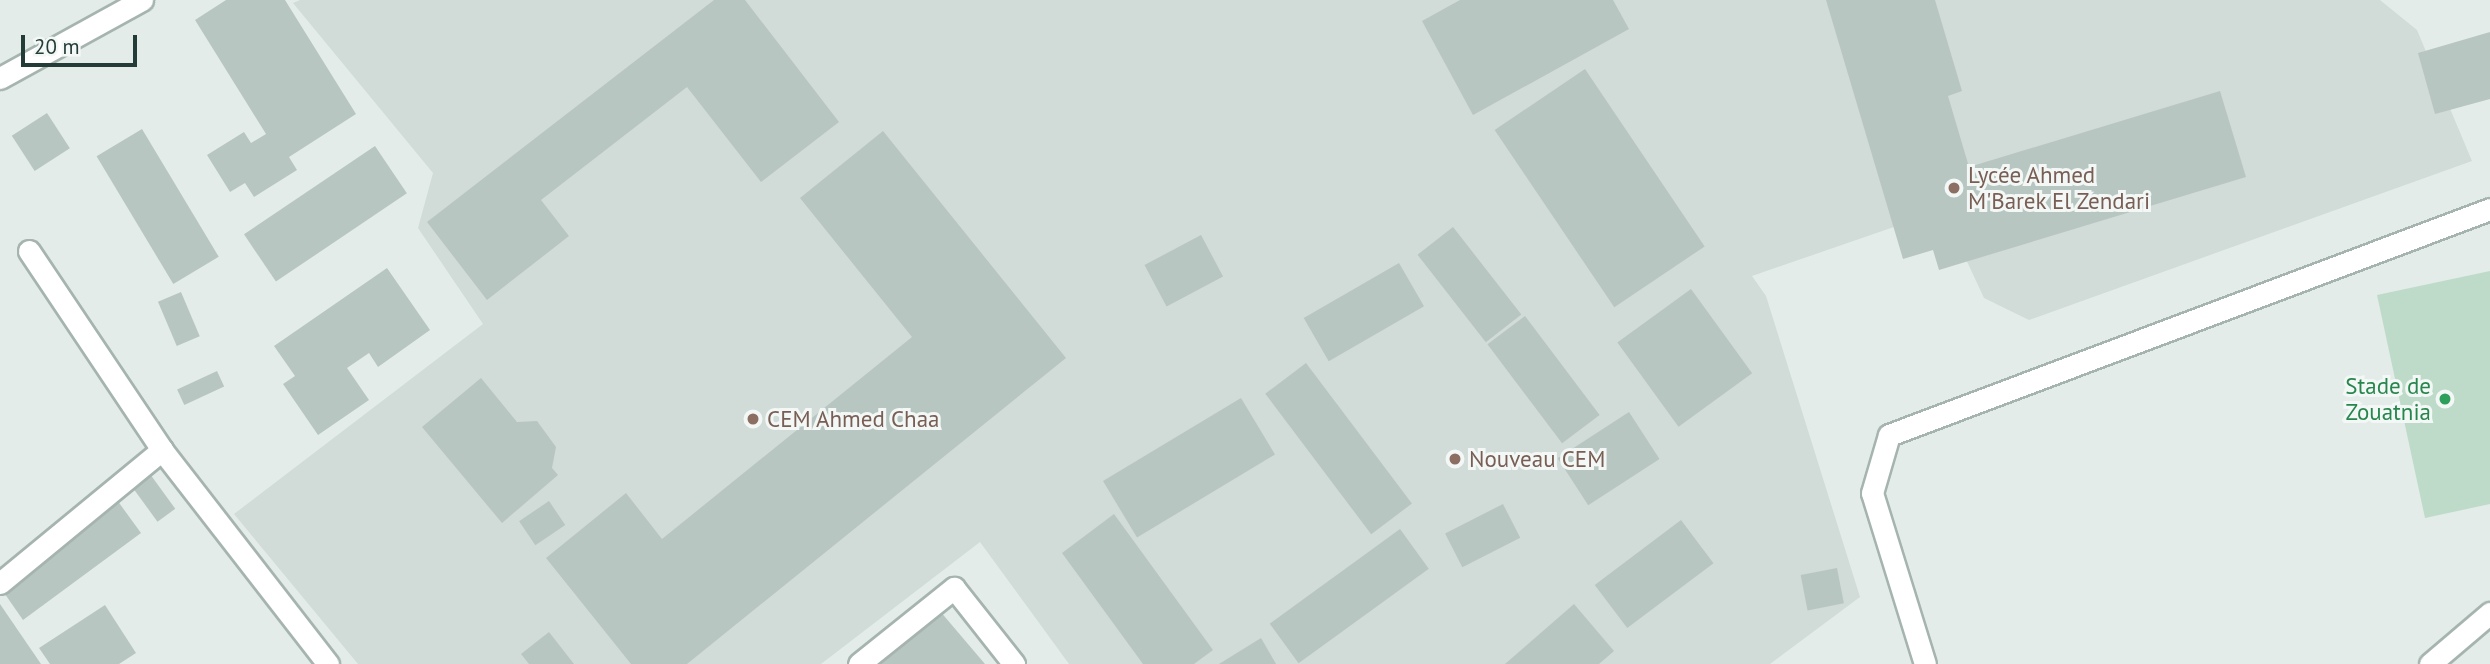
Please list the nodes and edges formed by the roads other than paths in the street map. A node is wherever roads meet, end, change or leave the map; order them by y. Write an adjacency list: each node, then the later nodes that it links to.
1 (142, 0): 2 (street)
2 (0, 78)
3 (2490, 209): 11 (street)
4 (29, 251): 5 (street)
5 (162, 450): 6 (street); 8 (street)
6 (0, 583)
7 (2490, 613): 12 (street)
8 (328, 664)
9 (859, 664): 10 (street)
10 (1014, 664)
11 (1924, 664)
12 (2430, 664)

